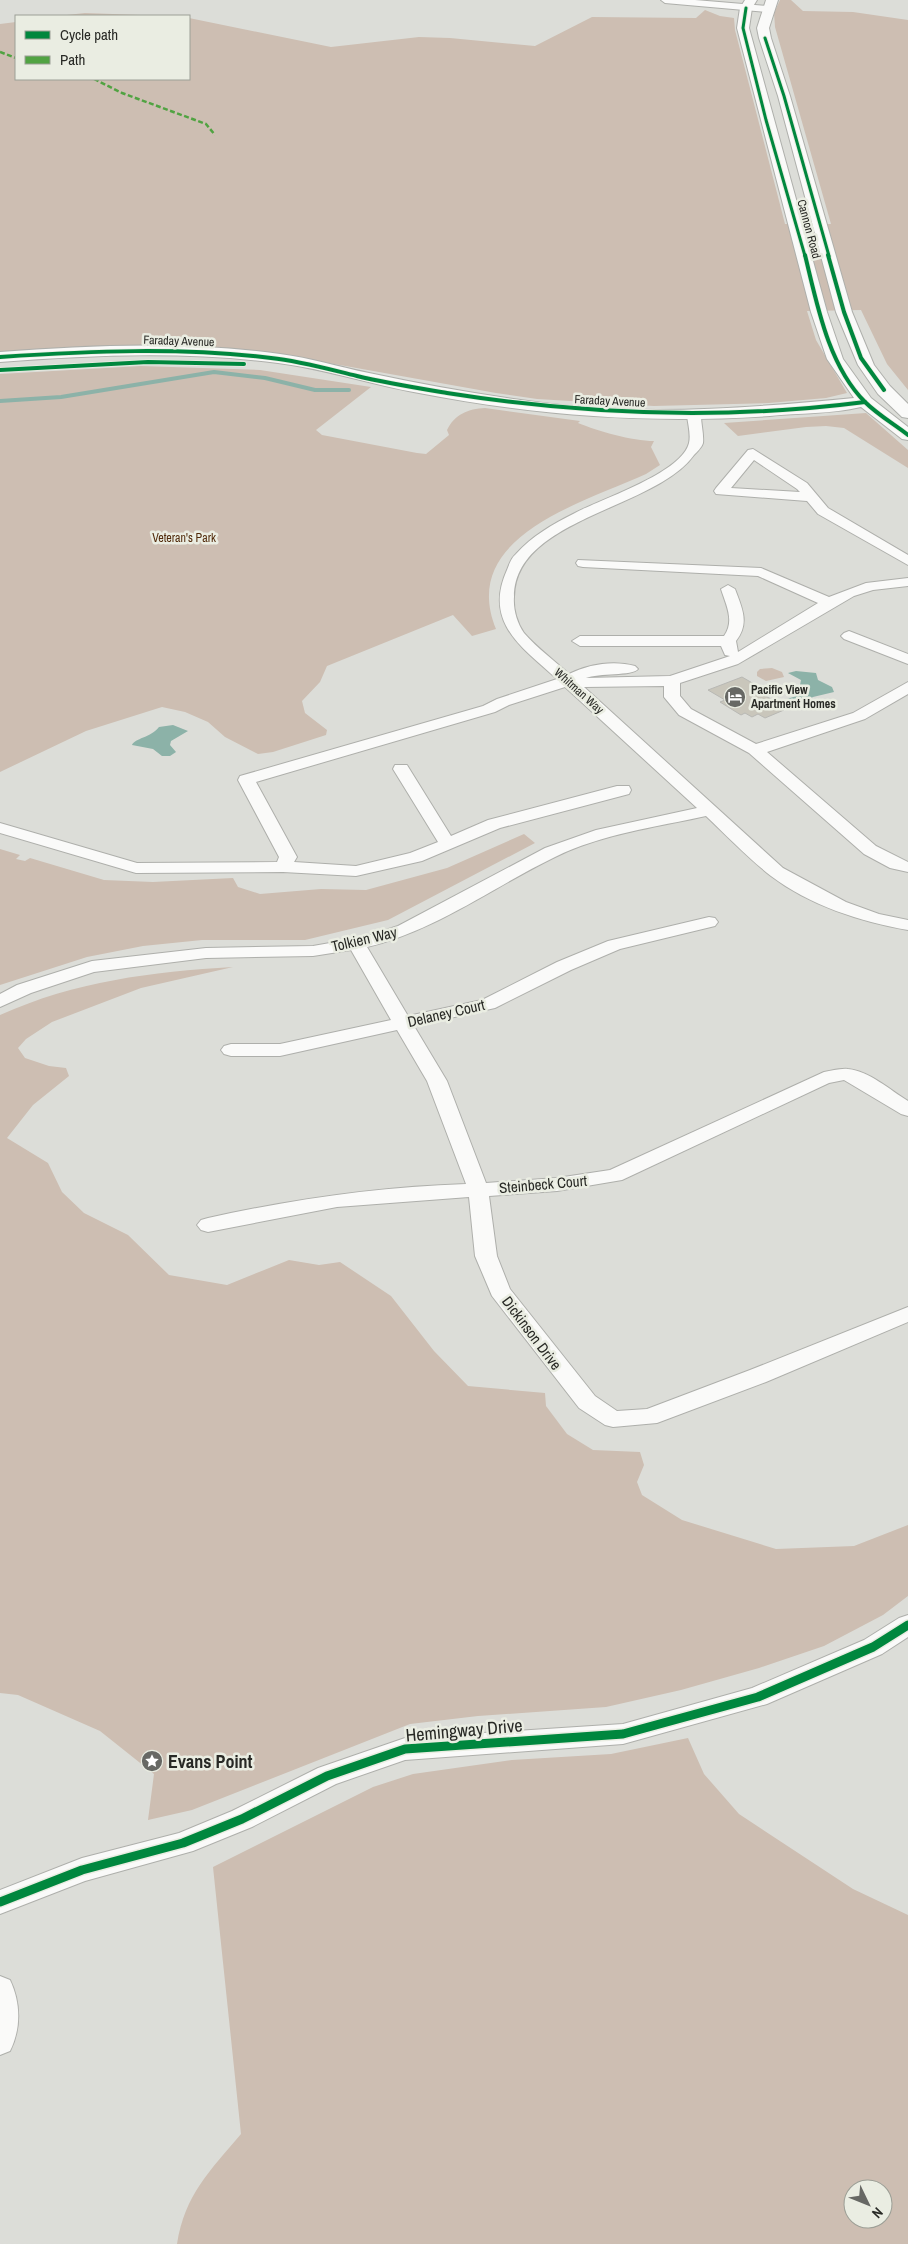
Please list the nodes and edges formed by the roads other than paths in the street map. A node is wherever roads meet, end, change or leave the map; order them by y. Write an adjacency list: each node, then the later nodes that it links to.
1 (665, 0): 3 (street)
2 (736, 0): 3 (street)
3 (749, 3): 4 (street); 9 (main road, Cannon Road)
4 (769, 4): 8 (main road, Cannon Road)
5 (0, 357): 7 (main road, Faraday Avenue)
6 (0, 370): 7 (main road, Faraday Avenue)
7 (356, 376): 11 (main road, Faraday Avenue)
8 (893, 399): 9 (main road, Faraday Avenue); 10 (main road, Cannon Road)
9 (861, 403): 11 (main road, Faraday Avenue); 12 (main road, Cannon Road)
10 (908, 413)
11 (694, 416): 24 (street, Whitman Way)
12 (908, 435)
13 (812, 497): 13 (street); 14 (street)
14 (908, 561)
15 (584, 562): 18 (street)
16 (908, 582): 18 (street)
17 (728, 589): 21 (street)
18 (829, 603): 23 (street)
19 (849, 636): 22 (street)
20 (580, 641): 21 (street)
21 (728, 641): 23 (street)
22 (908, 659)
23 (733, 662): 25 (street)
24 (568, 681): 25 (street); 30 (street, Whitman Way); 33 (street)
25 (672, 681): 27 (street)
26 (905, 691): 27 (street)
27 (755, 750): 34 (street)
28 (401, 769): 32 (street)
29 (623, 790): 32 (street)
30 (710, 810): 36 (street, Whitman Way); 37 (street, Tolkien Way)
31 (0, 828): 33 (street)
32 (448, 844): 33 (street)
33 (283, 867)
34 (908, 867)
35 (709, 922): 39 (street, Delaney Court)
36 (908, 925)
37 (356, 944): 38 (street, Tolkien Way); 39 (street, Dickinson Drive)
38 (0, 1001)
39 (403, 1024): 40 (street, Delaney Court); 42 (street, Dickinson Drive)
40 (231, 1050)
41 (908, 1110): 42 (street, Steinbeck Court)
42 (478, 1189): 43 (street, Steinbeck Court); 44 (street, Dickinson Drive)
43 (208, 1225)
44 (908, 1314)
45 (908, 1625): 46 (street, Hemingway Drive)
46 (0, 1902)
47 (0, 1988): 48 (street)
48 (0, 2042)

